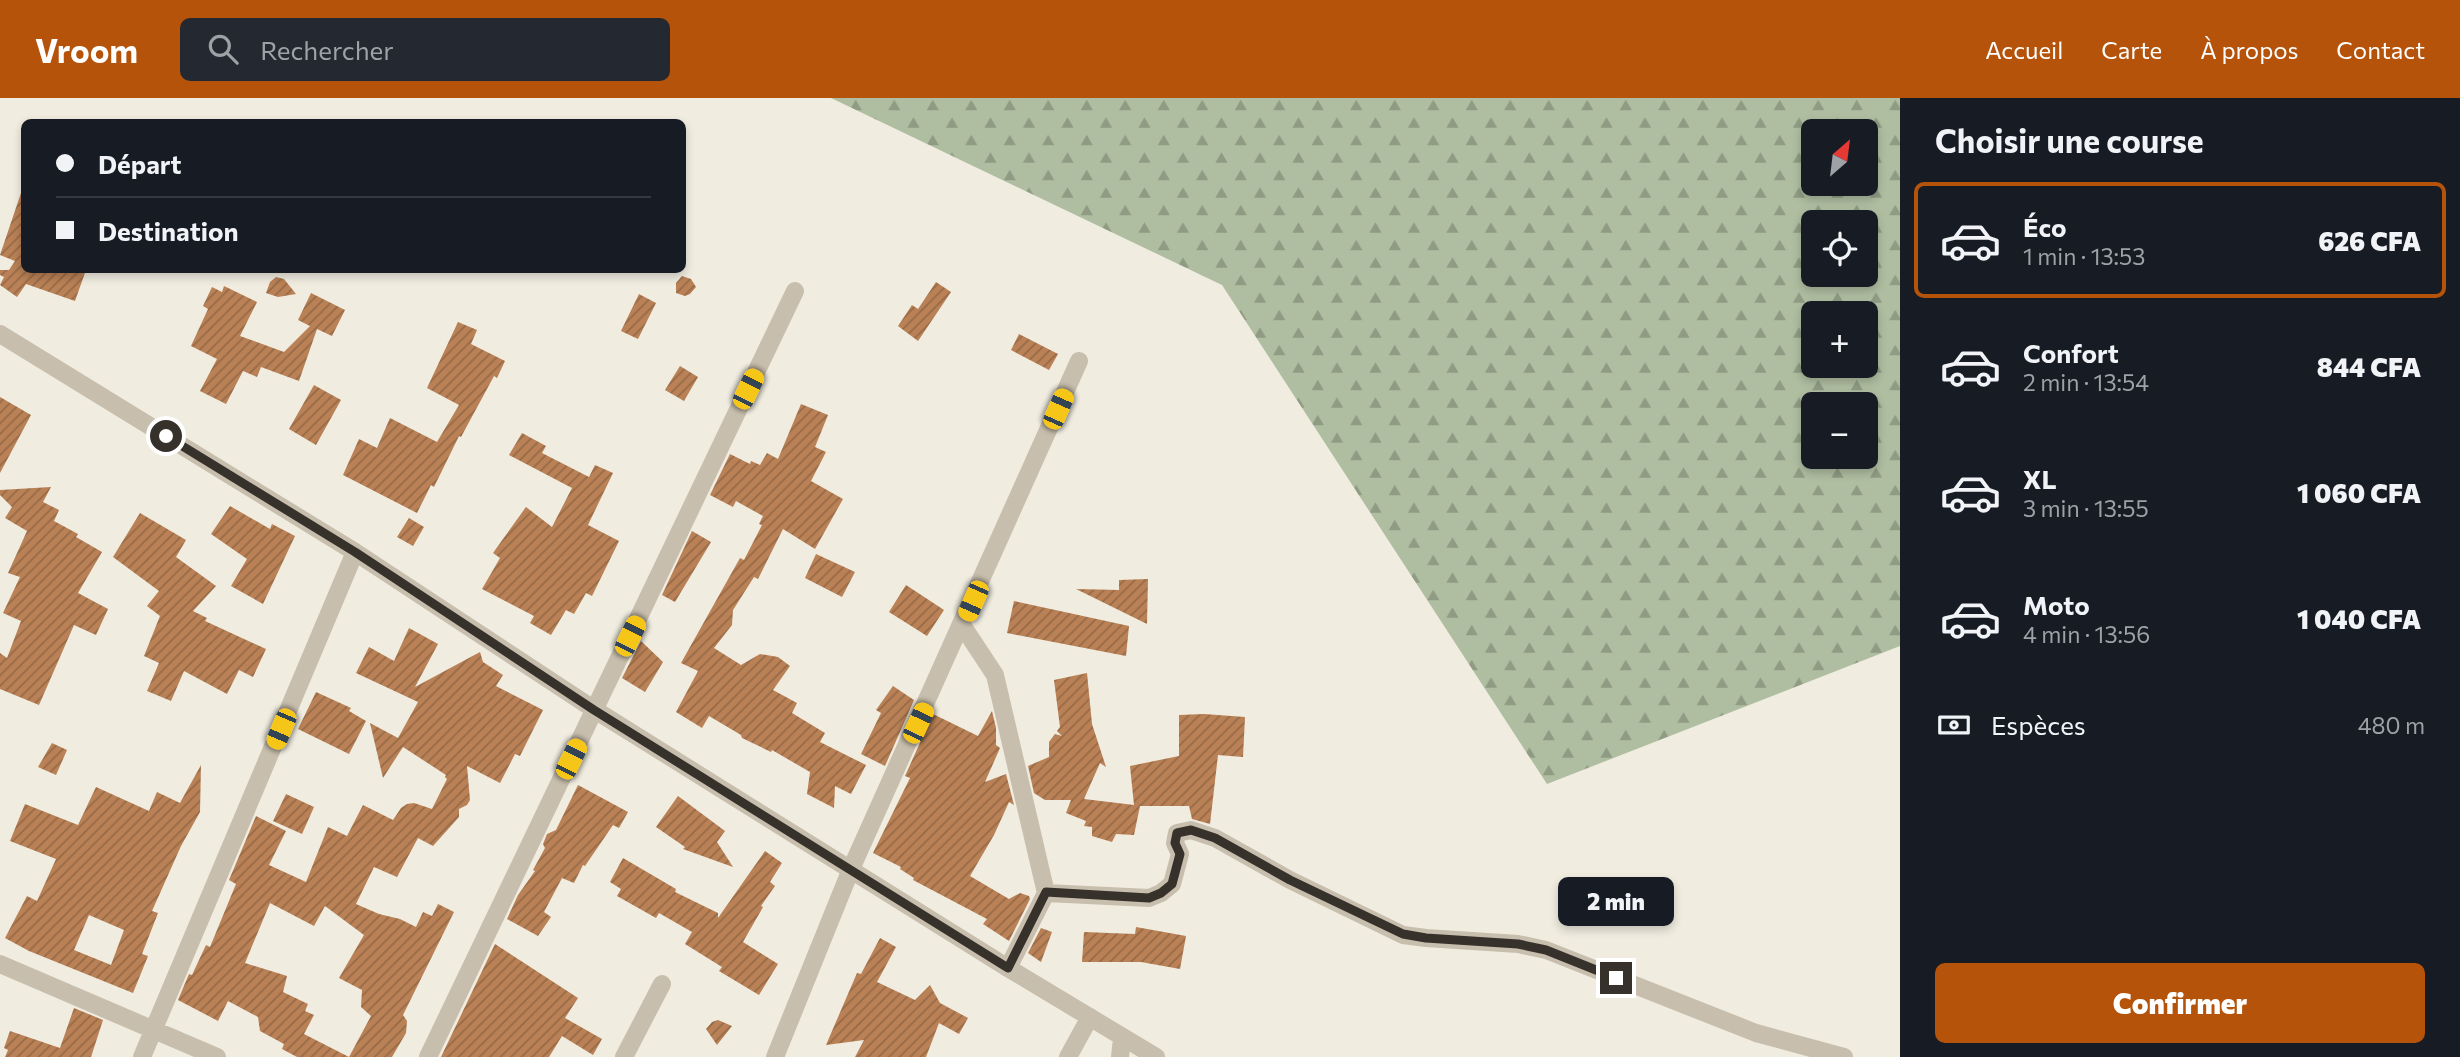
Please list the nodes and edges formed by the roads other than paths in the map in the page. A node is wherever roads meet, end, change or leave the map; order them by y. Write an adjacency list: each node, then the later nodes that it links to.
1 (795, 291): 6 (street)
2 (0, 334): 4 (street)
3 (1079, 360): 5 (street)
4 (355, 552): 6 (street); 13 (street)
5 (962, 625): 7 (street); 8 (street)
6 (594, 710): 7 (street); 17 (street)
7 (851, 869): 10 (street); 19 (street)
8 (1046, 892): 10 (street); 23 (street)
9 (0, 964): 13 (street)
10 (1008, 968): 12 (street)
11 (662, 984): 18 (street)
12 (1090, 1017): 14 (street); 20 (street)
13 (154, 1031): 15 (street); 16 (street)
14 (1122, 1038): 21 (street); 22 (street)
15 (142, 1057)
16 (218, 1057)
17 (428, 1057)
18 (624, 1057)
19 (775, 1057)
20 (1068, 1057)
21 (1120, 1057)
22 (1156, 1057)
23 (1844, 1057)

